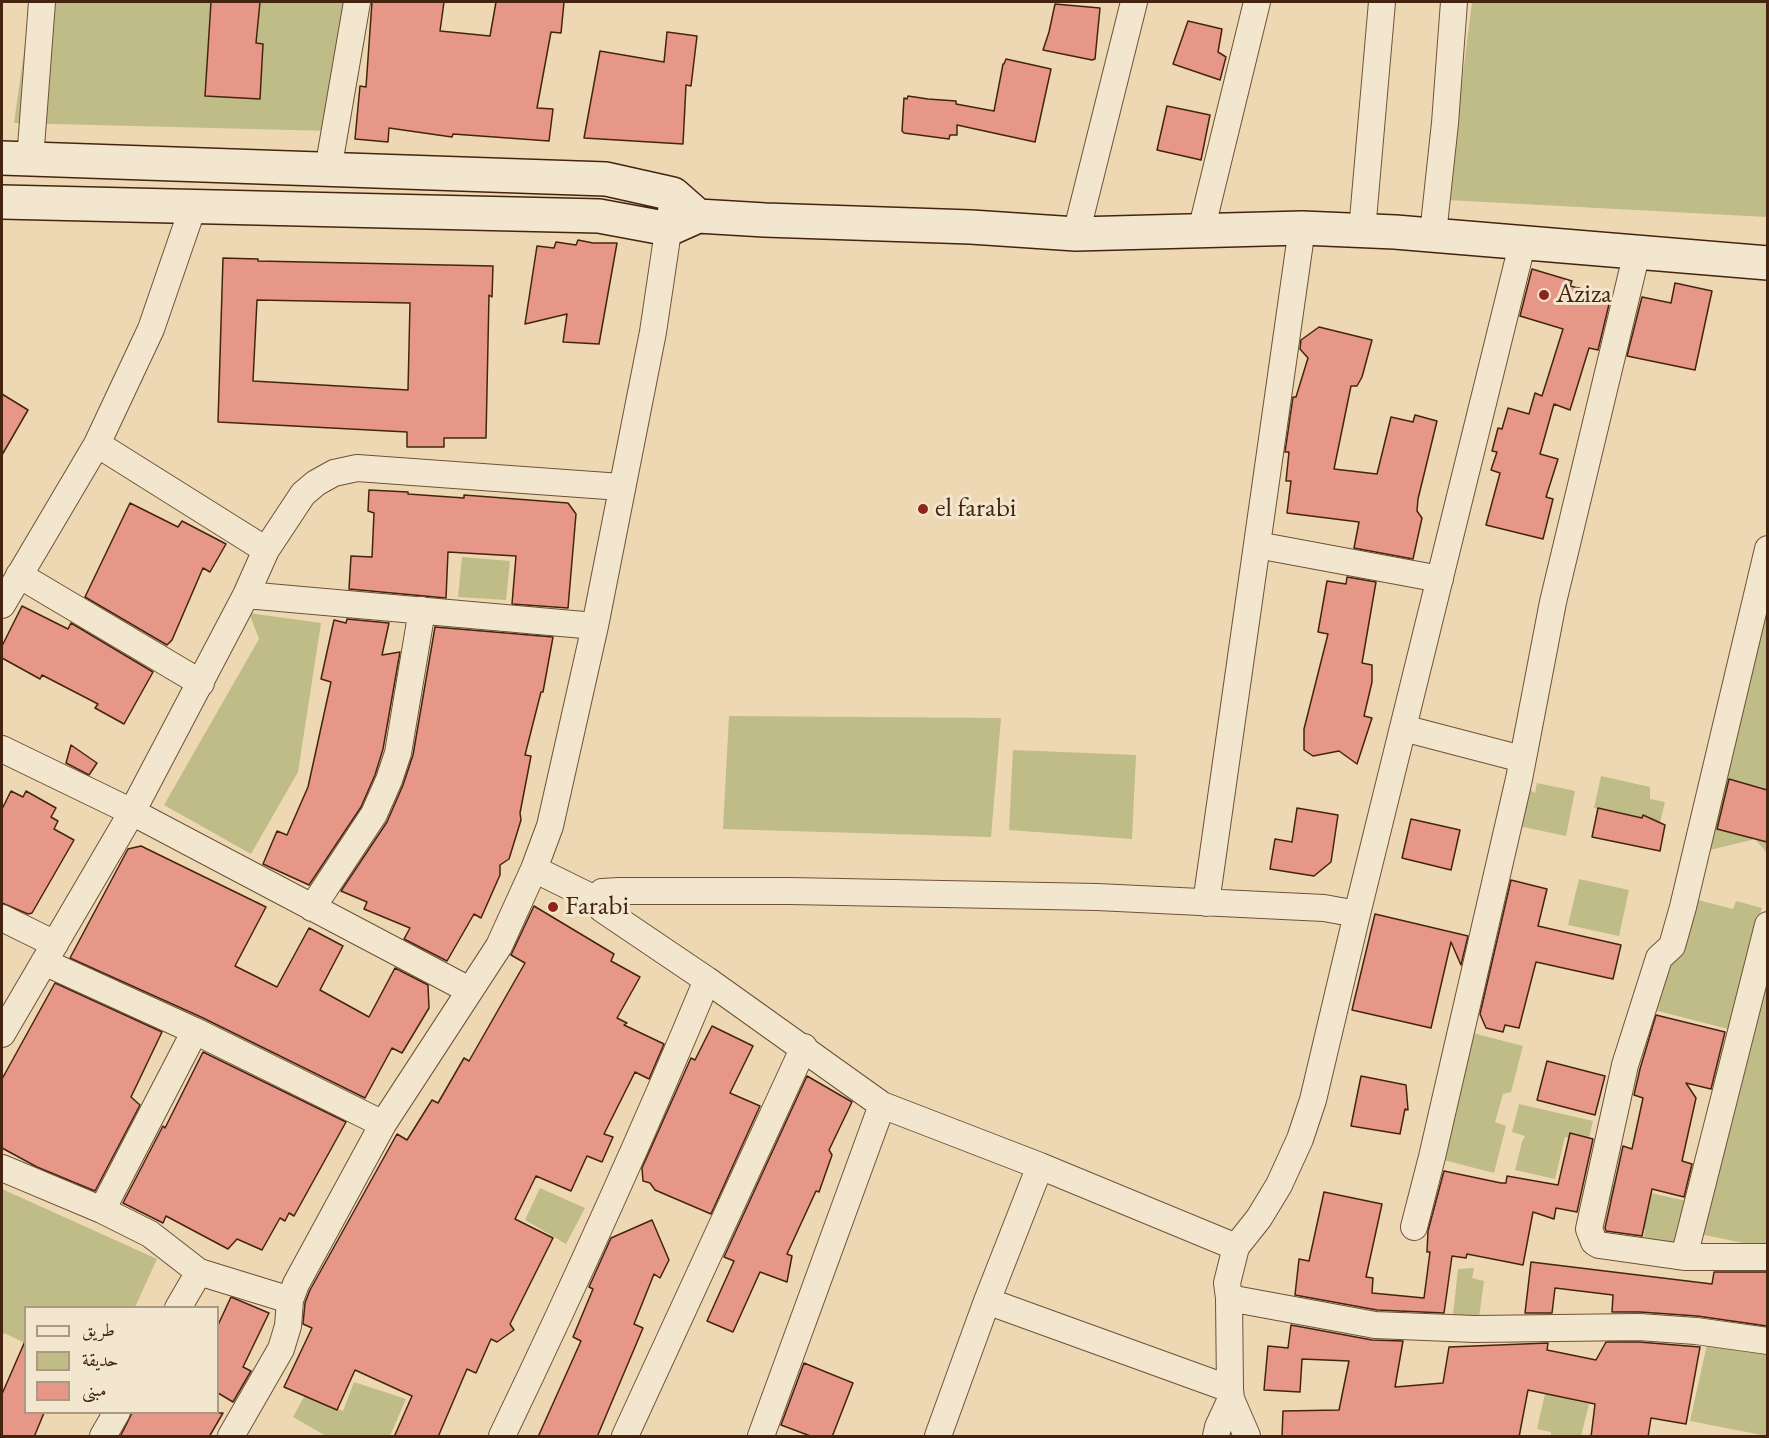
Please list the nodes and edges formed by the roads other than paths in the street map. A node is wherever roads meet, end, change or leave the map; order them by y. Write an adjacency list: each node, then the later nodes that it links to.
1 (42, 2): 7 (street)
2 (357, 2): 8 (street)
3 (1134, 2): 17 (street)
4 (1257, 2): 15 (street)
5 (1382, 2): 16 (street)
6 (1454, 2): 18 (street)
7 (16, 159): 8 (street)
8 (328, 170): 9 (street)
9 (674, 194): 12 (street); 14 (street)
10 (2, 202): 11 (street)
11 (193, 207): 14 (street); 22 (street)
12 (698, 216): 14 (street); 17 (street)
13 (1302, 228): 15 (street); 16 (street); 24 (street)
14 (669, 229): 23 (street)
15 (1201, 231): 17 (street)
16 (1362, 231): 18 (street)
17 (1076, 234)
18 (1433, 234): 19 (street)
19 (1523, 242): 20 (street); 28 (street)
20 (1637, 252): 21 (street); 36 (street)
21 (1767, 263)
22 (97, 444): 26 (street); 27 (street)
23 (621, 487): 26 (street); 32 (street)
24 (1257, 545): 28 (street); 40 (street)
25 (1767, 549): 58 (street)
26 (266, 550): 29 (street)
27 (19, 574): 30 (street); 33 (street)
28 (1440, 579): 34 (street)
29 (246, 595): 31 (street); 33 (street)
30 (2, 605)
31 (422, 610): 32 (street); 41 (street)
32 (595, 626): 38 (street)
33 (201, 683): 37 (street)
34 (1403, 728): 36 (street); 42 (street)
35 (2, 749): 37 (street)
36 (1522, 759): 56 (street)
37 (132, 812): 41 (street); 45 (street)
38 (534, 869): 39 (street); 47 (street)
39 (595, 899): 40 (street); 46 (street)
40 (1206, 903): 42 (street)
41 (312, 908): 47 (street)
42 (1357, 914): 57 (street)
43 (2, 918): 45 (street)
44 (1767, 925): 58 (street)
45 (50, 953): 48 (street); 49 (street)
46 (707, 980): 50 (street); 70 (street)
47 (468, 990): 52 (street)
48 (195, 1031): 52 (street); 55 (street)
49 (2, 1034)
50 (804, 1047): 51 (street); 71 (street)
51 (882, 1105): 53 (street); 72 (street)
52 (384, 1124): 62 (street)
53 (1040, 1166): 57 (street); 63 (street)
54 (2, 1168): 55 (street)
55 (102, 1210): 60 (street)
56 (1414, 1227)
57 (1236, 1246): 61 (street)
58 (1684, 1257): 59 (street)
59 (1767, 1257)
60 (199, 1272): 62 (street); 64 (street)
61 (1229, 1298): 65 (street); 66 (street)
62 (290, 1300): 69 (street)
63 (987, 1301): 66 (street); 73 (street)
64 (179, 1306)
65 (1767, 1341)
66 (1230, 1394): 74 (street); 75 (street)
67 (116, 1414): 68 (street)
68 (103, 1437)
69 (231, 1437)
70 (502, 1437)
71 (625, 1437)
72 (761, 1437)
73 (938, 1437)
74 (1216, 1437)
75 (1247, 1437)

